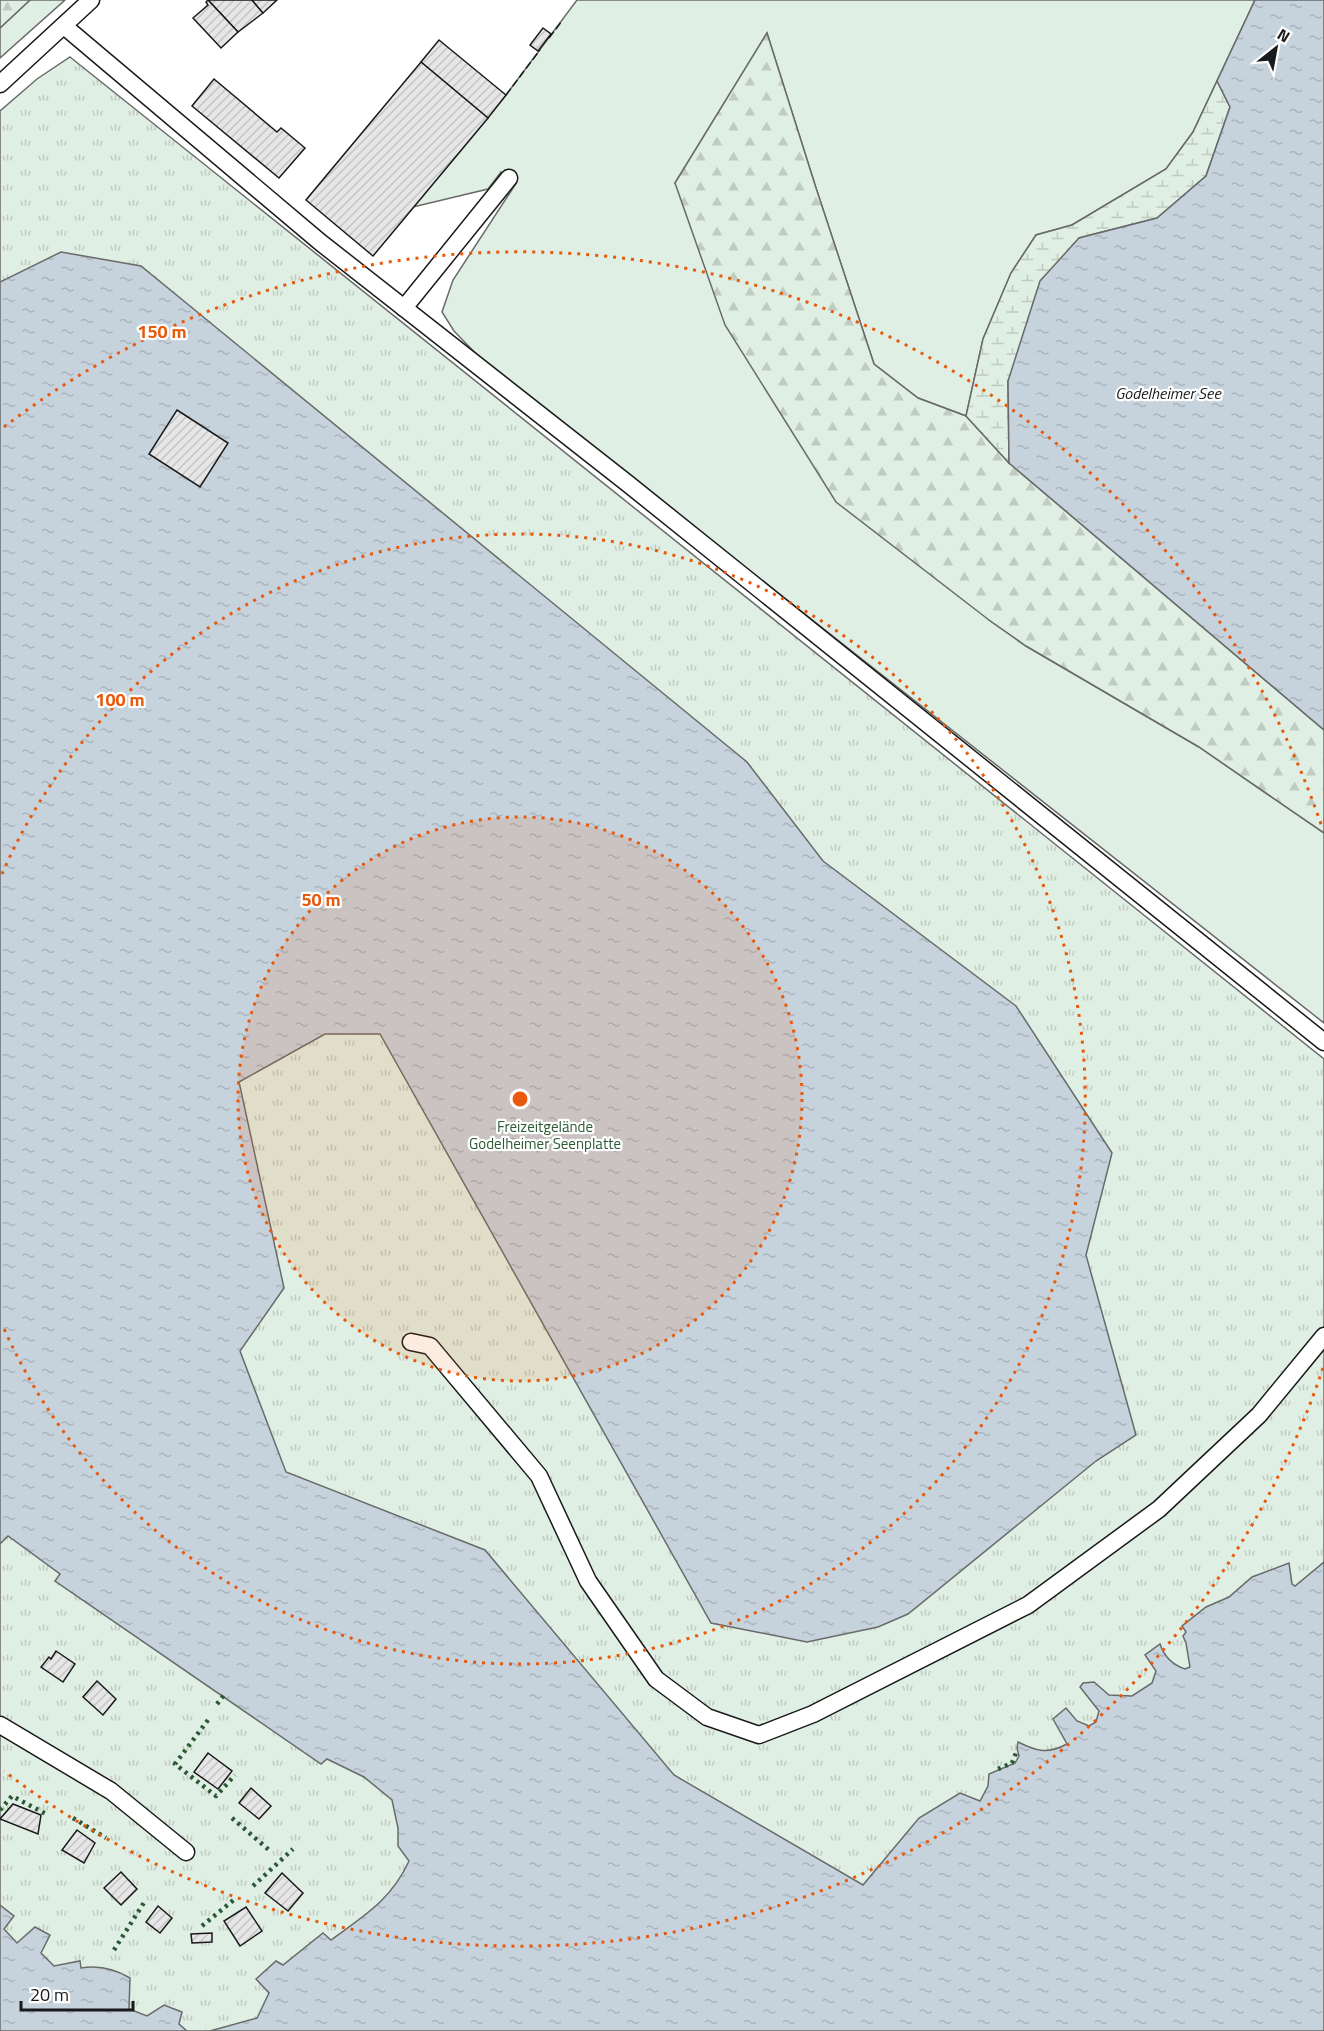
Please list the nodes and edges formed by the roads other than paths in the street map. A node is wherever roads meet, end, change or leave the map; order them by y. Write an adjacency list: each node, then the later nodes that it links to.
1 (91, 0): 2 (lane)
2 (64, 26): 3 (lane); 5 (lane)
3 (0, 84)
4 (510, 178): 5 (lane)
5 (404, 308): 6 (lane)
6 (1324, 1042)
7 (1324, 1336): 8 (lane)
8 (411, 1342)
9 (0, 1725): 10 (lane)
10 (186, 1852)

